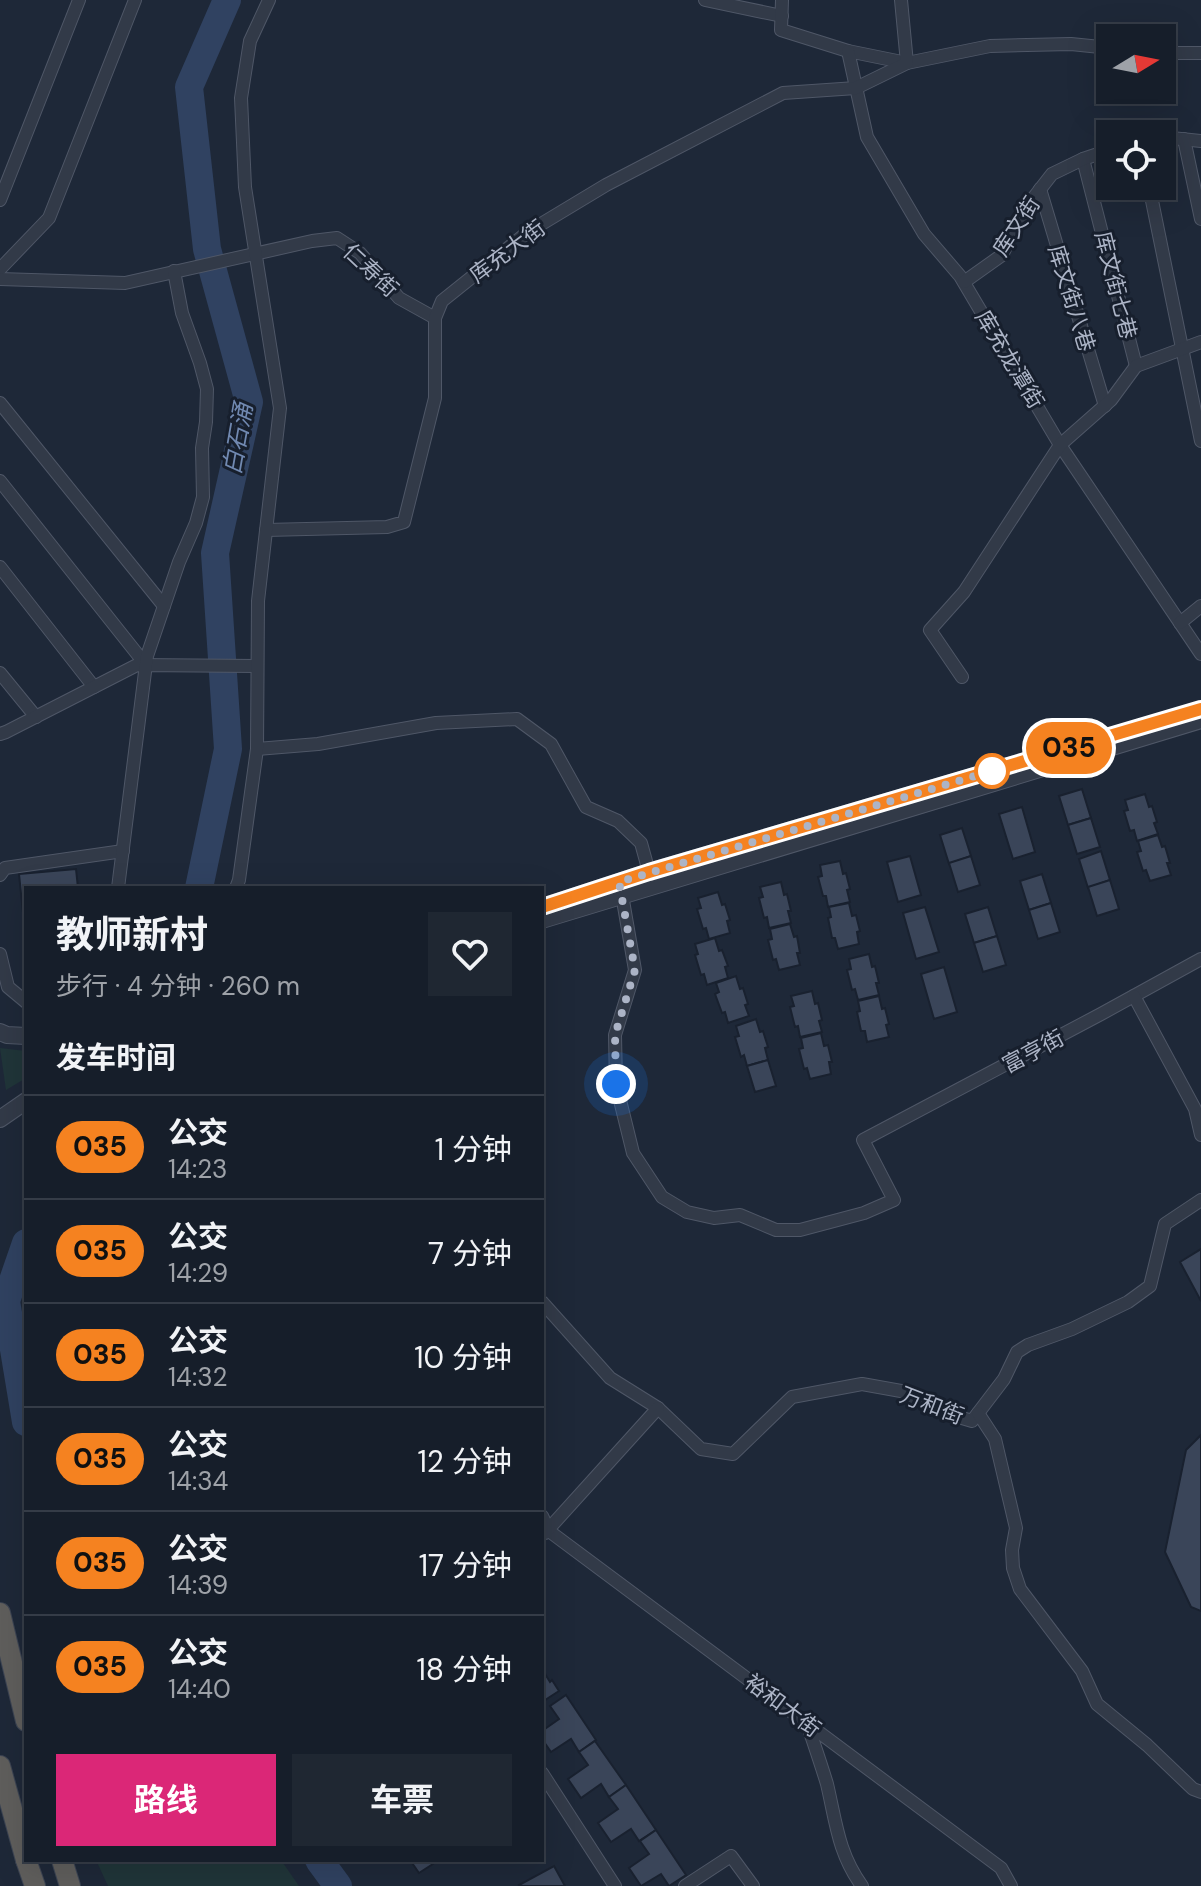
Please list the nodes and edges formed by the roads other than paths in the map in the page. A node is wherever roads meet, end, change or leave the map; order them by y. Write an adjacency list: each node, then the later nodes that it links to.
1 (79, 0): 20 (street)
2 (135, 0): 24 (street)
3 (269, 0): 23 (street)
4 (705, 0): 7 (street)
5 (782, 0): 7 (street)
6 (901, 0): 12 (street)
7 (782, 16): 9 (street, 库充大街)
8 (1096, 47): 12 (street, 库充大街)
9 (848, 51): 12 (street, 库充大街); 13 (street, 库充龙潭街)
10 (1176, 53): 11 (street)
11 (1201, 53)
12 (907, 63): 13 (street, 库充大街)
13 (856, 88): 27 (street, 库充龙潭街); 28 (street, 库充大街)
14 (1176, 138): 15 (street)
15 (1184, 139): 16 (street); 22 (street)
16 (1201, 141)
17 (1096, 155): 18 (street, 库文街)
18 (1083, 159): 19 (street, 库文街); 31 (street, 库文街七巷)
19 (1040, 189): 27 (street, 库文街); 33 (street, 库文街八巷)
20 (0, 200)
21 (1152, 200): 30 (street)
22 (1201, 219)
23 (256, 255): 25 (street); 28 (street, 仁寿街); 37 (street)
24 (0, 269)
25 (179, 270): 26 (street); 39 (street)
26 (0, 279)
27 (964, 282): 35 (street, 库充龙潭街)
28 (435, 318): 37 (street)
29 (1201, 342): 30 (street)
30 (1182, 349): 31 (street); 34 (street)
31 (1136, 366): 33 (street)
32 (0, 403): 39 (street)
33 (1105, 406): 35 (street)
34 (1201, 441)
35 (1060, 445): 41 (street, 库充龙潭街); 46 (street)
36 (0, 481): 43 (street)
37 (266, 530): 44 (street)
38 (0, 567): 47 (street)
39 (164, 606): 43 (street)
40 (1201, 606): 41 (street)
41 (1180, 623): 42 (street, 库充龙潭街)
42 (1201, 654)
43 (146, 665): 44 (street); 47 (street); 53 (street)
44 (257, 666): 52 (street)
45 (0, 673): 49 (street)
46 (962, 677)
47 (94, 687): 49 (street)
48 (1201, 709): 54 (street)
49 (36, 717): 51 (street)
50 (1201, 720): 58 (street)
51 (0, 734)
52 (257, 749): 54 (street); 57 (street)
53 (123, 851): 55 (street); 56 (street)
54 (649, 872): 58 (street)
55 (0, 875)
56 (118, 886)
57 (237, 886)
58 (621, 889): 59 (street); 60 (street); 63 (street, 富亨街)
59 (544, 907)
60 (544, 919)
61 (0, 954): 64 (street)
62 (1201, 959): 63 (street, 富亨街)
63 (1134, 996): 69 (street)
64 (24, 1000)
65 (0, 1032): 66 (street)
66 (24, 1036)
67 (24, 1102): 68 (street)
68 (0, 1119)
69 (1201, 1135)
70 (1201, 1200): 73 (street, 万和街)
71 (544, 1304): 72 (street, 万和街)
72 (658, 1408): 73 (street, 万和街); 74 (street)
73 (978, 1413): 80 (street)
74 (545, 1533): 77 (street, 裕和大街)
75 (0, 1613): 76 (highway)
76 (24, 1713)
77 (807, 1723): 89 (street); 90 (street, 裕和大街)
78 (0, 1766): 81 (highway)
79 (544, 1776): 86 (street)
80 (1201, 1792)
81 (24, 1853)
82 (27, 1862): 84 (highway)
83 (63, 1862): 85 (highway)
84 (35, 1886)
85 (70, 1886)
86 (615, 1886)
87 (685, 1886): 88 (street)
88 (753, 1886)
89 (862, 1886)
90 (1011, 1886)

